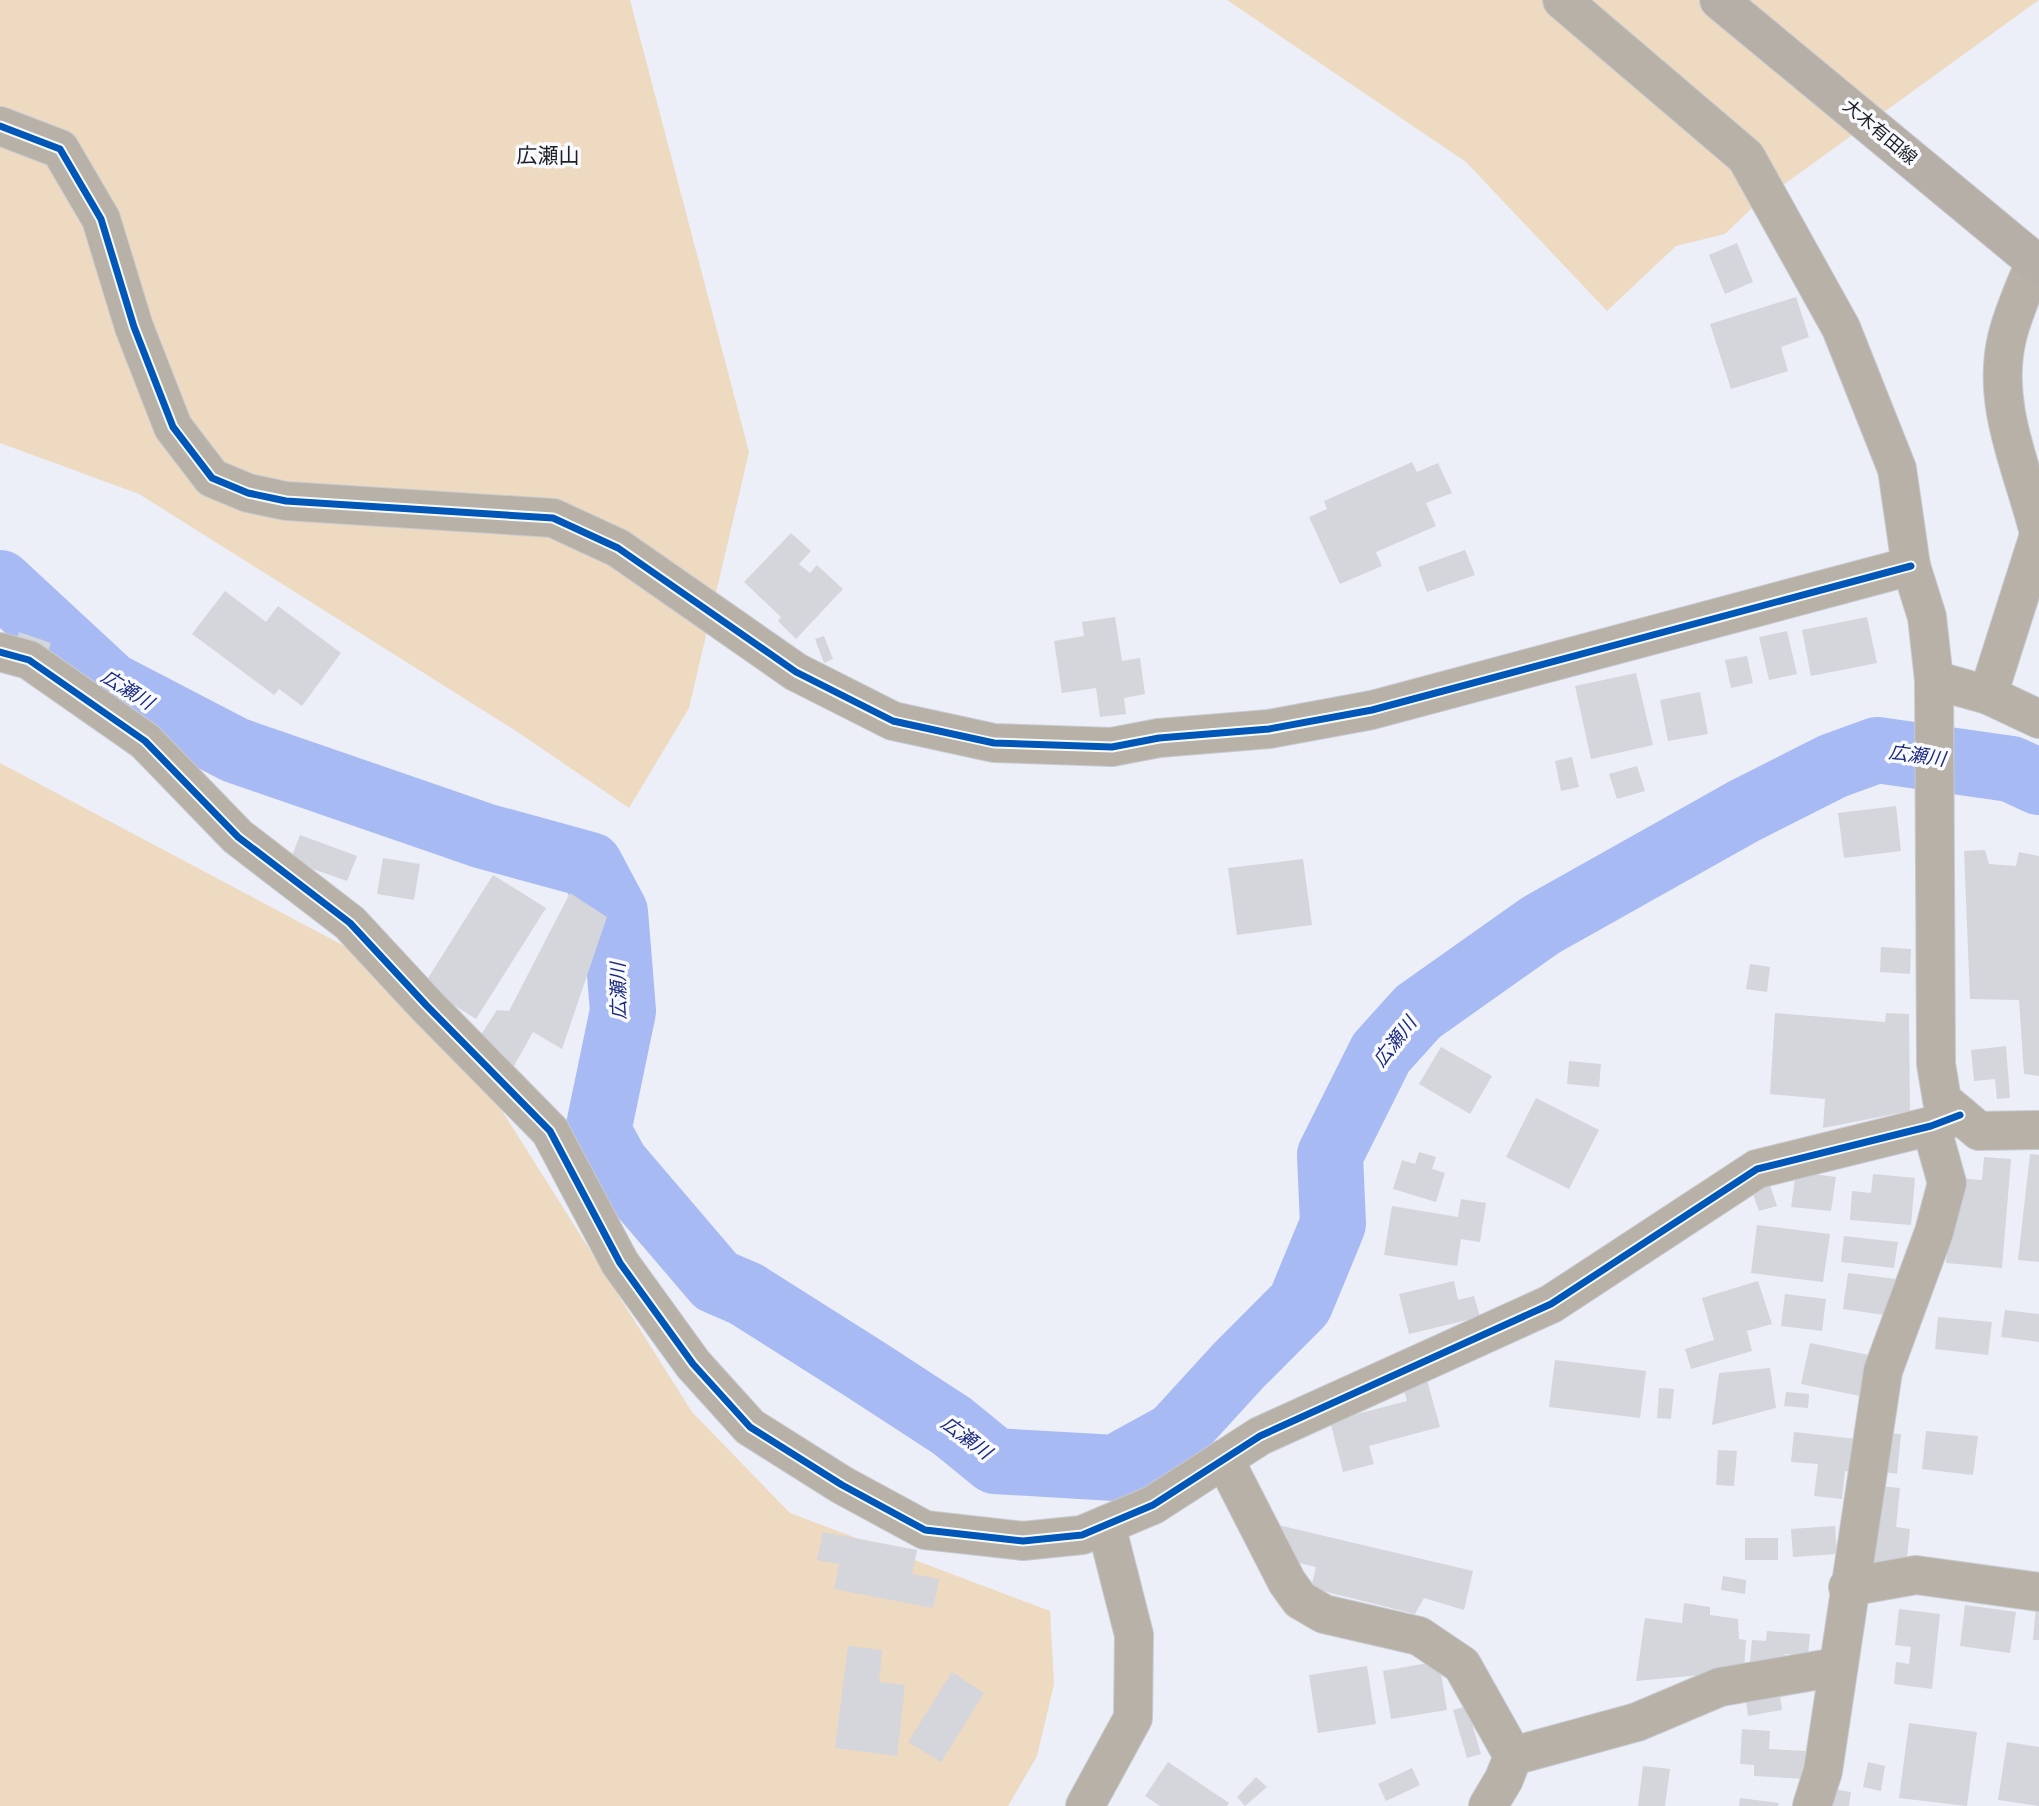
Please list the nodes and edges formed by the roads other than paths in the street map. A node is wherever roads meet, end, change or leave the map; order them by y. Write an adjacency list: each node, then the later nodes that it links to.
1 (1562, 0): 6 (street)
2 (1719, 0): 4 (main road, 大木有田線)
3 (0, 126): 6 (street)
4 (2037, 264): 5 (street)
5 (2039, 534): 9 (street)
6 (1911, 566): 8 (street)
7 (0, 652): 14 (street)
8 (1934, 680): 9 (street); 11 (street)
9 (1988, 695): 10 (street)
10 (2039, 719)
11 (1945, 1121): 12 (street); 13 (street); 15 (street)
12 (2039, 1129)
13 (1224, 1459): 14 (street); 18 (street)
14 (1106, 1525): 19 (street)
15 (1848, 1587): 16 (street); 17 (street)
16 (2039, 1592)
17 (1837, 1667): 18 (street); 21 (street)
18 (1513, 1756): 20 (street)
19 (1085, 1806)
20 (1488, 1806)
21 (1812, 1806)

